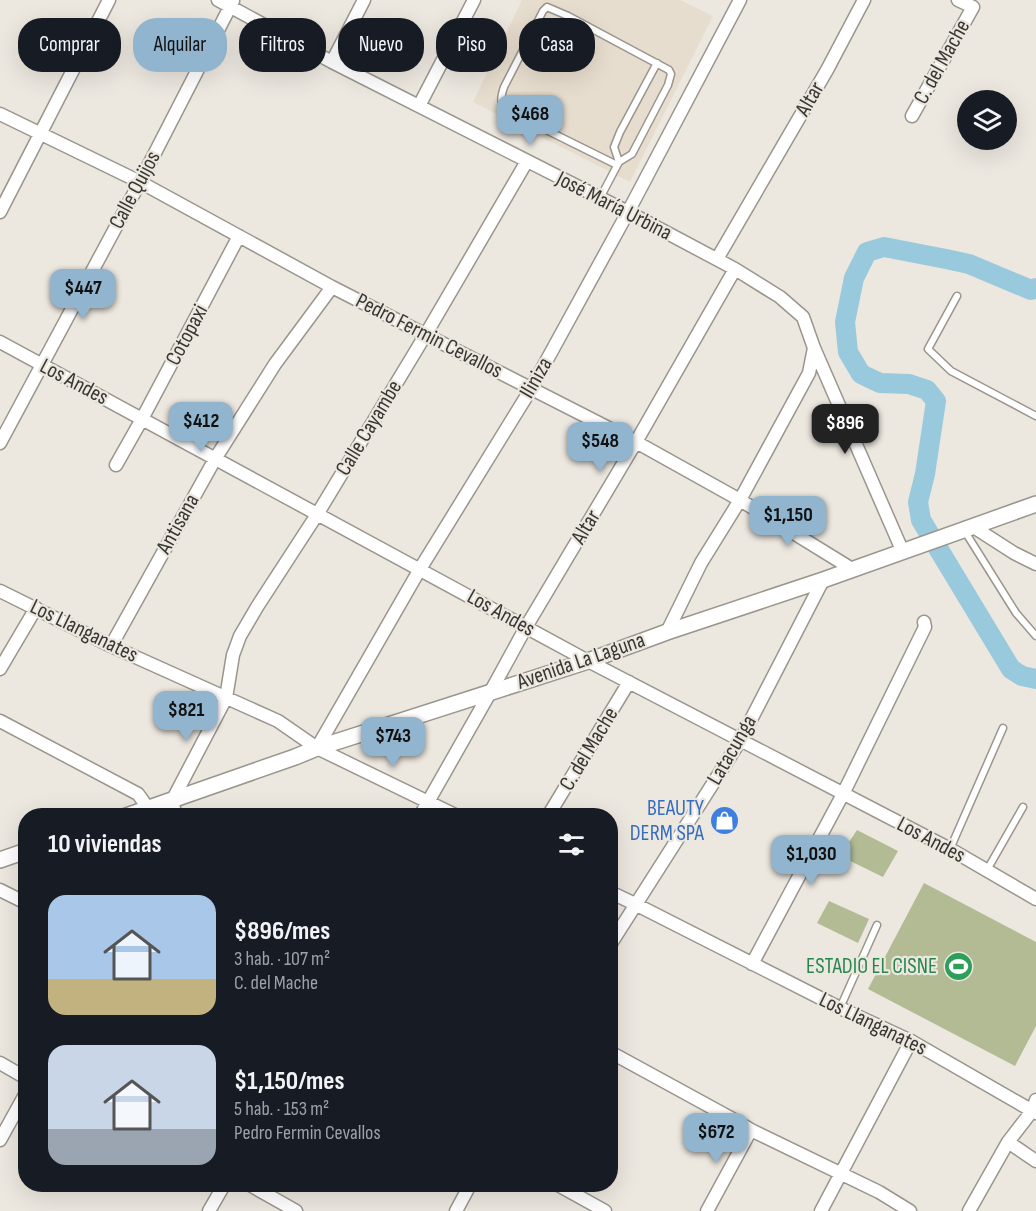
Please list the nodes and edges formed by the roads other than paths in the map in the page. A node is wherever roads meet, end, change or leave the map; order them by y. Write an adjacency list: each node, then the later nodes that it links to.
1 (109, 0): 14 (street)
2 (218, 0): 8 (street, José María Urbina)
3 (364, 0): 9 (street)
4 (474, 0): 11 (street)
5 (740, 0): 20 (street, Iliniza)
6 (864, 0): 22 (street, Altar)
7 (958, 0): 13 (street, C. del Mache)
8 (232, 3): 9 (street, José María Urbina); 17 (street, Calle Quijos)
9 (332, 62): 11 (street, José María Urbina)
10 (657, 63): 16 (lane); 16 (lane); 16 (lane)
11 (419, 106): 15 (street, José María Urbina)
12 (0, 114): 14 (street, Pedro Fermin Cevallos)
13 (912, 116)
14 (40, 134): 17 (street, Pedro Fermin Cevallos); 19 (street)
15 (527, 161): 18 (street, José María Urbina); 26 (street, Calle Cayambe)
16 (618, 164): 18 (lane)
17 (140, 182): 21 (street, Pedro Fermin Cevallos); 29 (street, Calle Quijos)
18 (600, 198): 20 (street, José María Urbina)
19 (0, 212)
20 (628, 212): 22 (street, José María Urbina); 30 (street, Iliniza)
21 (238, 236): 24 (street, Pedro Fermin Cevallos); 32 (street, Cotopaxi)
22 (717, 259): 23 (street, José María Urbina)
23 (735, 269): 28 (street, José María Urbina); 33 (street, Altar)
24 (332, 287): 26 (street, Pedro Fermin Cevallos); 35 (street, Antisana)
25 (957, 296): 31 (lane)
26 (426, 334): 30 (street, Pedro Fermin Cevallos); 39 (street, Calle Cayambe)
27 (0, 342): 29 (street, Los Andes)
28 (814, 348): 37 (street); 41 (street)
29 (42, 364): 32 (street, Los Andes); 34 (street, Calle Quijos)
30 (531, 389): 33 (street, Pedro Fermin Cevallos); 43 (street, Iliniza)
31 (1036, 416)
32 (142, 419): 35 (street, Los Andes); 36 (street, Cotopaxi)
33 (636, 442): 37 (street, Pedro Fermin Cevallos); 49 (street, Altar)
34 (0, 443)
35 (215, 459): 39 (street, Los Andes); 52 (street, Antisana)
36 (116, 465)
37 (740, 500): 44 (street, Pedro Fermin Cevallos); 50 (street)
38 (1036, 504): 40 (street, Avenida La Laguna)
39 (318, 513): 43 (street, Los Andes); 57 (street, Calle Cayambe)
40 (963, 529): 41 (street, Avenida La Laguna); 42 (street); 51 (lane)
41 (902, 550): 44 (street, Avenida La Laguna)
42 (1036, 564)
43 (420, 569): 49 (street, Los Andes); 61 (street, Iliniza)
44 (852, 569): 45 (street, Avenida La Laguna)
45 (823, 580): 50 (street, Avenida La Laguna); 60 (street, Latacunga)
46 (0, 591): 47 (street, Los Llanganates)
47 (36, 608): 52 (street, Los Llanganates); 54 (street)
48 (924, 622): 62 (street)
49 (526, 627): 53 (street, Los Andes); 56 (street, Altar)
50 (667, 632): 53 (street, Avenida La Laguna)
51 (1036, 636)
52 (111, 646): 57 (street, Los Llanganates)
53 (588, 661): 55 (street, Los Andes); 56 (street, Avenida La Laguna)
54 (0, 669)
55 (629, 682): 60 (street, Los Andes); 69 (street, C. del Mache)
56 (491, 691): 61 (street, Avenida La Laguna); 63 (street, Altar)
57 (226, 698): 61 (street, Los Llanganates); 66 (street, Calle Cayambe)
58 (0, 721): 65 (street)
59 (1003, 728): 70 (lane)
60 (740, 741): 62 (street, Los Andes); 78 (street, Latacunga)
61 (317, 748): 63 (street, Los Llanganates); 66 (street, Avenida La Laguna)
62 (843, 794): 70 (street, Los Andes); 81 (street)
63 (427, 801): 67 (street, Altar); 68 (street, Los Llanganates)
64 (1023, 807): 73 (lane)
65 (148, 808): 66 (street, Avenida La Laguna)
66 (174, 808)
67 (424, 808)
68 (441, 808)
69 (553, 808)
70 (950, 849): 73 (street, Los Andes)
71 (18, 855): 72 (street)
72 (0, 861)
73 (987, 870): 77 (street, Los Andes)
74 (0, 890): 76 (street)
75 (618, 896): 78 (street, Los Llanganates)
76 (18, 899)
77 (1036, 899)
78 (637, 904): 80 (street, Latacunga); 81 (street, Los Llanganates)
79 (877, 925): 82 (lane)
80 (618, 933)
81 (752, 964): 82 (street, Los Llanganates)
82 (840, 1008): 83 (street, Los Llanganates)
83 (911, 1041): 88 (street, Los Llanganates); 93 (street)
84 (618, 1057): 89 (street)
85 (0, 1063): 86 (street)
86 (18, 1073)
87 (18, 1107): 90 (street)
88 (1035, 1108): 91 (street)
89 (751, 1130): 93 (street); 102 (street)
90 (0, 1140)
91 (1008, 1142): 92 (street); 105 (street)
92 (1036, 1161)
93 (841, 1174): 103 (street); 104 (street)
94 (220, 1192): 98 (street)
95 (262, 1192): 99 (street)
96 (466, 1192): 100 (street)
97 (571, 1192): 101 (street)
98 (209, 1211)
99 (296, 1211)
100 (456, 1211)
101 (605, 1211)
102 (707, 1211)
103 (821, 1211)
104 (910, 1211)
105 (969, 1211)

